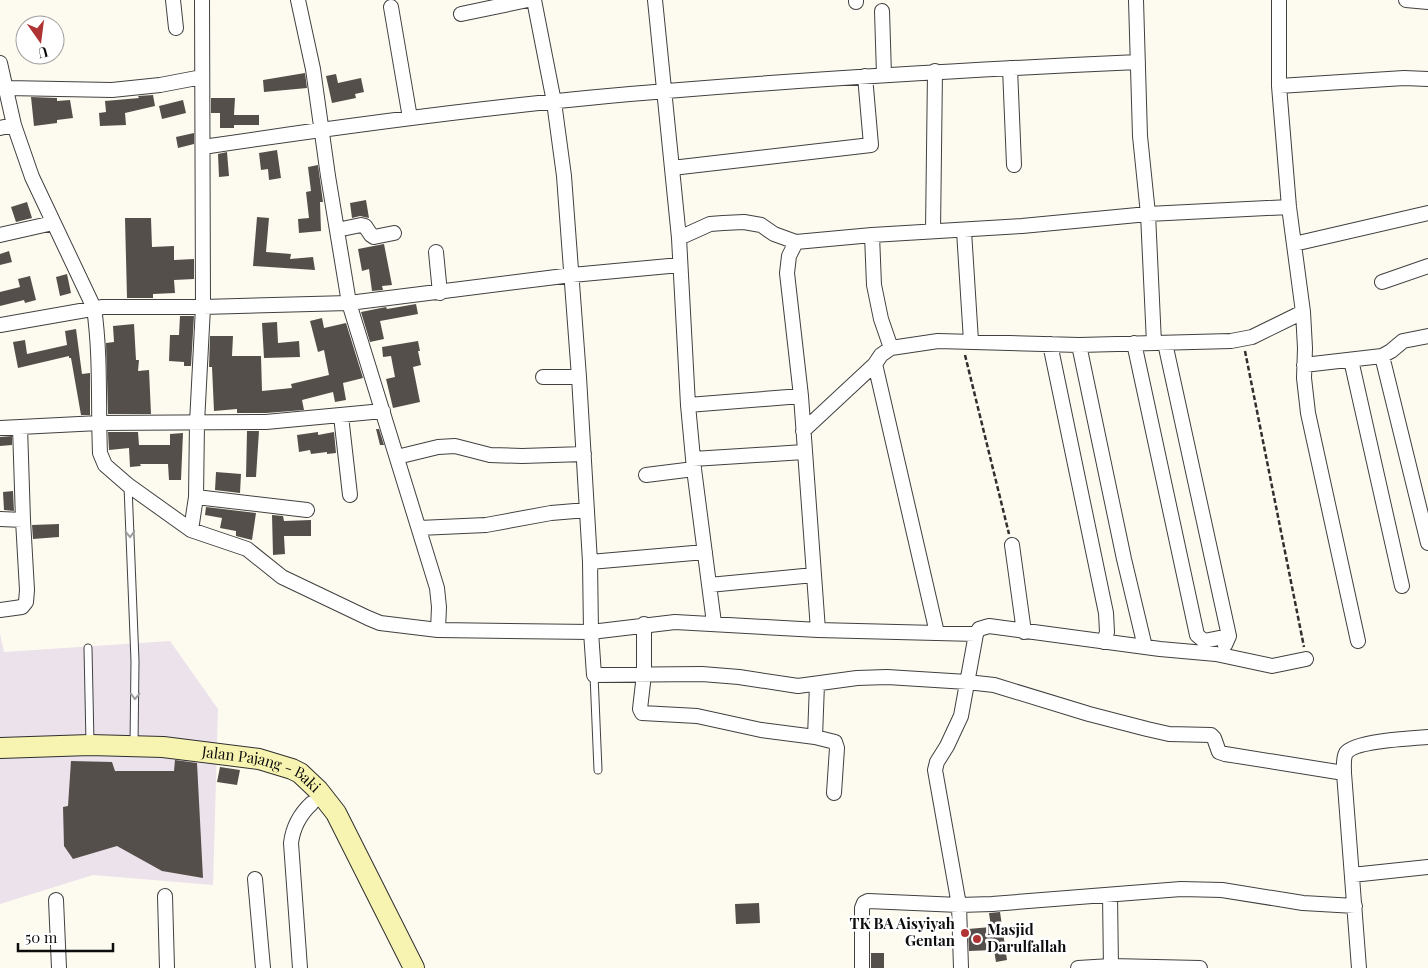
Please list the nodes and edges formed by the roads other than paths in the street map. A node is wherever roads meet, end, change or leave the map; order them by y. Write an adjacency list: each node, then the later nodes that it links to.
1 (174, 0): 14 (street)
2 (202, 0): 21 (street)
3 (298, 0): 30 (street)
4 (528, 0): 13 (street)
5 (534, 0): 26 (street)
6 (655, 0): 25 (street)
7 (1136, 0): 15 (street)
8 (1279, 0): 23 (street)
9 (1406, 0): 10 (street)
10 (1428, 2)
11 (391, 7): 27 (street)
12 (882, 11): 19 (street)
13 (461, 14)
14 (176, 28)
15 (1138, 62): 17 (street); 35 (street)
16 (0, 63): 24 (street)
17 (1010, 68): 18 (street); 32 (street)
18 (935, 71): 19 (street); 40 (street)
19 (884, 75): 20 (street)
20 (864, 76): 25 (street); 33 (street)
21 (202, 77): 24 (street); 31 (street)
22 (1428, 79): 23 (street)
23 (1279, 86): 34 (street)
24 (9, 87): 28 (street)
25 (665, 91): 26 (street); 33 (street)
26 (554, 102): 27 (street); 50 (street)
27 (410, 118): 30 (street)
28 (14, 125): 29 (street); 37 (street)
29 (0, 128)
30 (322, 130): 31 (street); 38 (street)
31 (203, 148): 55 (street)
32 (1014, 165)
33 (672, 168): 44 (street)
34 (1289, 207): 35 (street); 46 (street)
35 (1148, 214): 39 (street); 61 (street)
36 (1428, 214): 46 (street)
37 (53, 224): 42 (street); 54 (street)
38 (338, 230): 41 (street); 53 (street)
39 (964, 231): 40 (street); 59 (street)
40 (933, 232): 43 (street)
41 (394, 233)
42 (0, 235)
43 (872, 235): 45 (street); 64 (street)
44 (679, 238): 45 (street); 48 (street)
45 (796, 242): 71 (street)
46 (1294, 244): 56 (street)
47 (436, 252): 52 (street)
48 (680, 265): 50 (street); 72 (street)
49 (1428, 266): 51 (street)
50 (572, 275): 52 (street); 70 (street)
51 (1382, 282)
52 (440, 292): 53 (street)
53 (349, 303): 55 (street); 73 (street)
54 (98, 307): 55 (street); 57 (street); 75 (street)
55 (203, 307): 76 (street)
56 (1303, 312): 61 (street); 68 (street)
57 (0, 325)
58 (1428, 336): 65 (street)
59 (966, 341): 62 (street); 64 (street)
60 (1134, 343): 61 (street); 63 (street); 110 (street)
61 (1160, 343): 110 (street)
62 (1050, 344): 63 (street); 112 (street)
63 (1079, 345): 113 (street)
64 (891, 348): 67 (street)
65 (1382, 356): 66 (street); 94 (street)
66 (1351, 360): 68 (street); 100 (street)
67 (875, 364): 79 (street); 108 (street)
68 (1304, 365): 111 (street)
69 (543, 377): 70 (street)
70 (580, 377): 81 (street)
71 (801, 396): 72 (street); 79 (street)
72 (688, 405): 83 (street)
73 (383, 411): 74 (street); 82 (street)
74 (341, 416): 76 (street); 86 (street)
75 (99, 423): 76 (street); 77 (street); 85 (street)
76 (197, 423): 87 (street)
77 (20, 427): 78 (street); 91 (street)
78 (0, 428)
79 (803, 431): 80 (street)
80 (804, 452): 83 (street); 98 (street)
81 (584, 454): 82 (street); 89 (street)
82 (397, 457): 92 (street)
83 (694, 464): 84 (street); 96 (street)
84 (646, 475)
85 (128, 485): 93 (street); 124 (lane, one-way to 124)
86 (350, 495)
87 (196, 497): 88 (street); 93 (street)
88 (307, 510)
89 (587, 510): 92 (street); 97 (street)
90 (0, 520): 91 (street)
91 (24, 520): 101 (street)
92 (419, 528): 104 (street)
93 (191, 530): 104 (street)
94 (1428, 543)
95 (1012, 545): 107 (street)
96 (705, 552): 97 (street); 99 (street)
97 (590, 562): 106 (street)
98 (814, 575): 99 (street); 105 (street)
99 (709, 585): 102 (street)
100 (1402, 586)
101 (0, 610)
102 (714, 623): 103 (street); 105 (street)
103 (644, 624): 106 (street); 117 (street)
104 (438, 630): 106 (street)
105 (818, 630): 108 (street)
106 (591, 632): 118 (street)
107 (1024, 632): 109 (street); 112 (street)
108 (937, 633): 109 (street)
109 (976, 634): 119 (street)
110 (1229, 636): 115 (street)
111 (1358, 641)
112 (1104, 642): 113 (street)
113 (1145, 647): 115 (street)
114 (88, 648): 123 (lane)
115 (1220, 654): 116 (street)
116 (1306, 659)
117 (644, 674): 118 (street); 120 (street); 121 (street)
118 (594, 675): 126 (lane)
119 (967, 682): 120 (street); 127 (street); 136 (street)
120 (817, 684): 121 (street)
121 (815, 737): 128 (street)
122 (1428, 737): 127 (street)
123 (90, 745): 124 (main road, Jalan Pajang - Baki); 125 (main road, Jalan Pajang - Baki)
124 (134, 746): 129 (main road, Jalan Pajang - Baki)
125 (0, 748)
126 (598, 770)
127 (1344, 773): 131 (street)
128 (834, 793)
129 (315, 797): 142 (street); 143 (main road, Jalan Pajang - Baki)
130 (1428, 867): 131 (street)
131 (1352, 875): 137 (street)
132 (255, 880): 141 (street)
133 (1110, 894): 136 (street); 137 (street); 138 (street)
134 (165, 896): 140 (street)
135 (56, 900): 139 (street)
136 (959, 905): 144 (street); 145 (street)
137 (1356, 906): 148 (street)
138 (1111, 967): 146 (street); 147 (street)
139 (59, 968)
140 (167, 968)
141 (263, 968)
142 (300, 968)
143 (414, 968)
144 (862, 968)
145 (961, 968)
146 (1078, 968)
147 (1200, 968)
148 (1359, 968)

